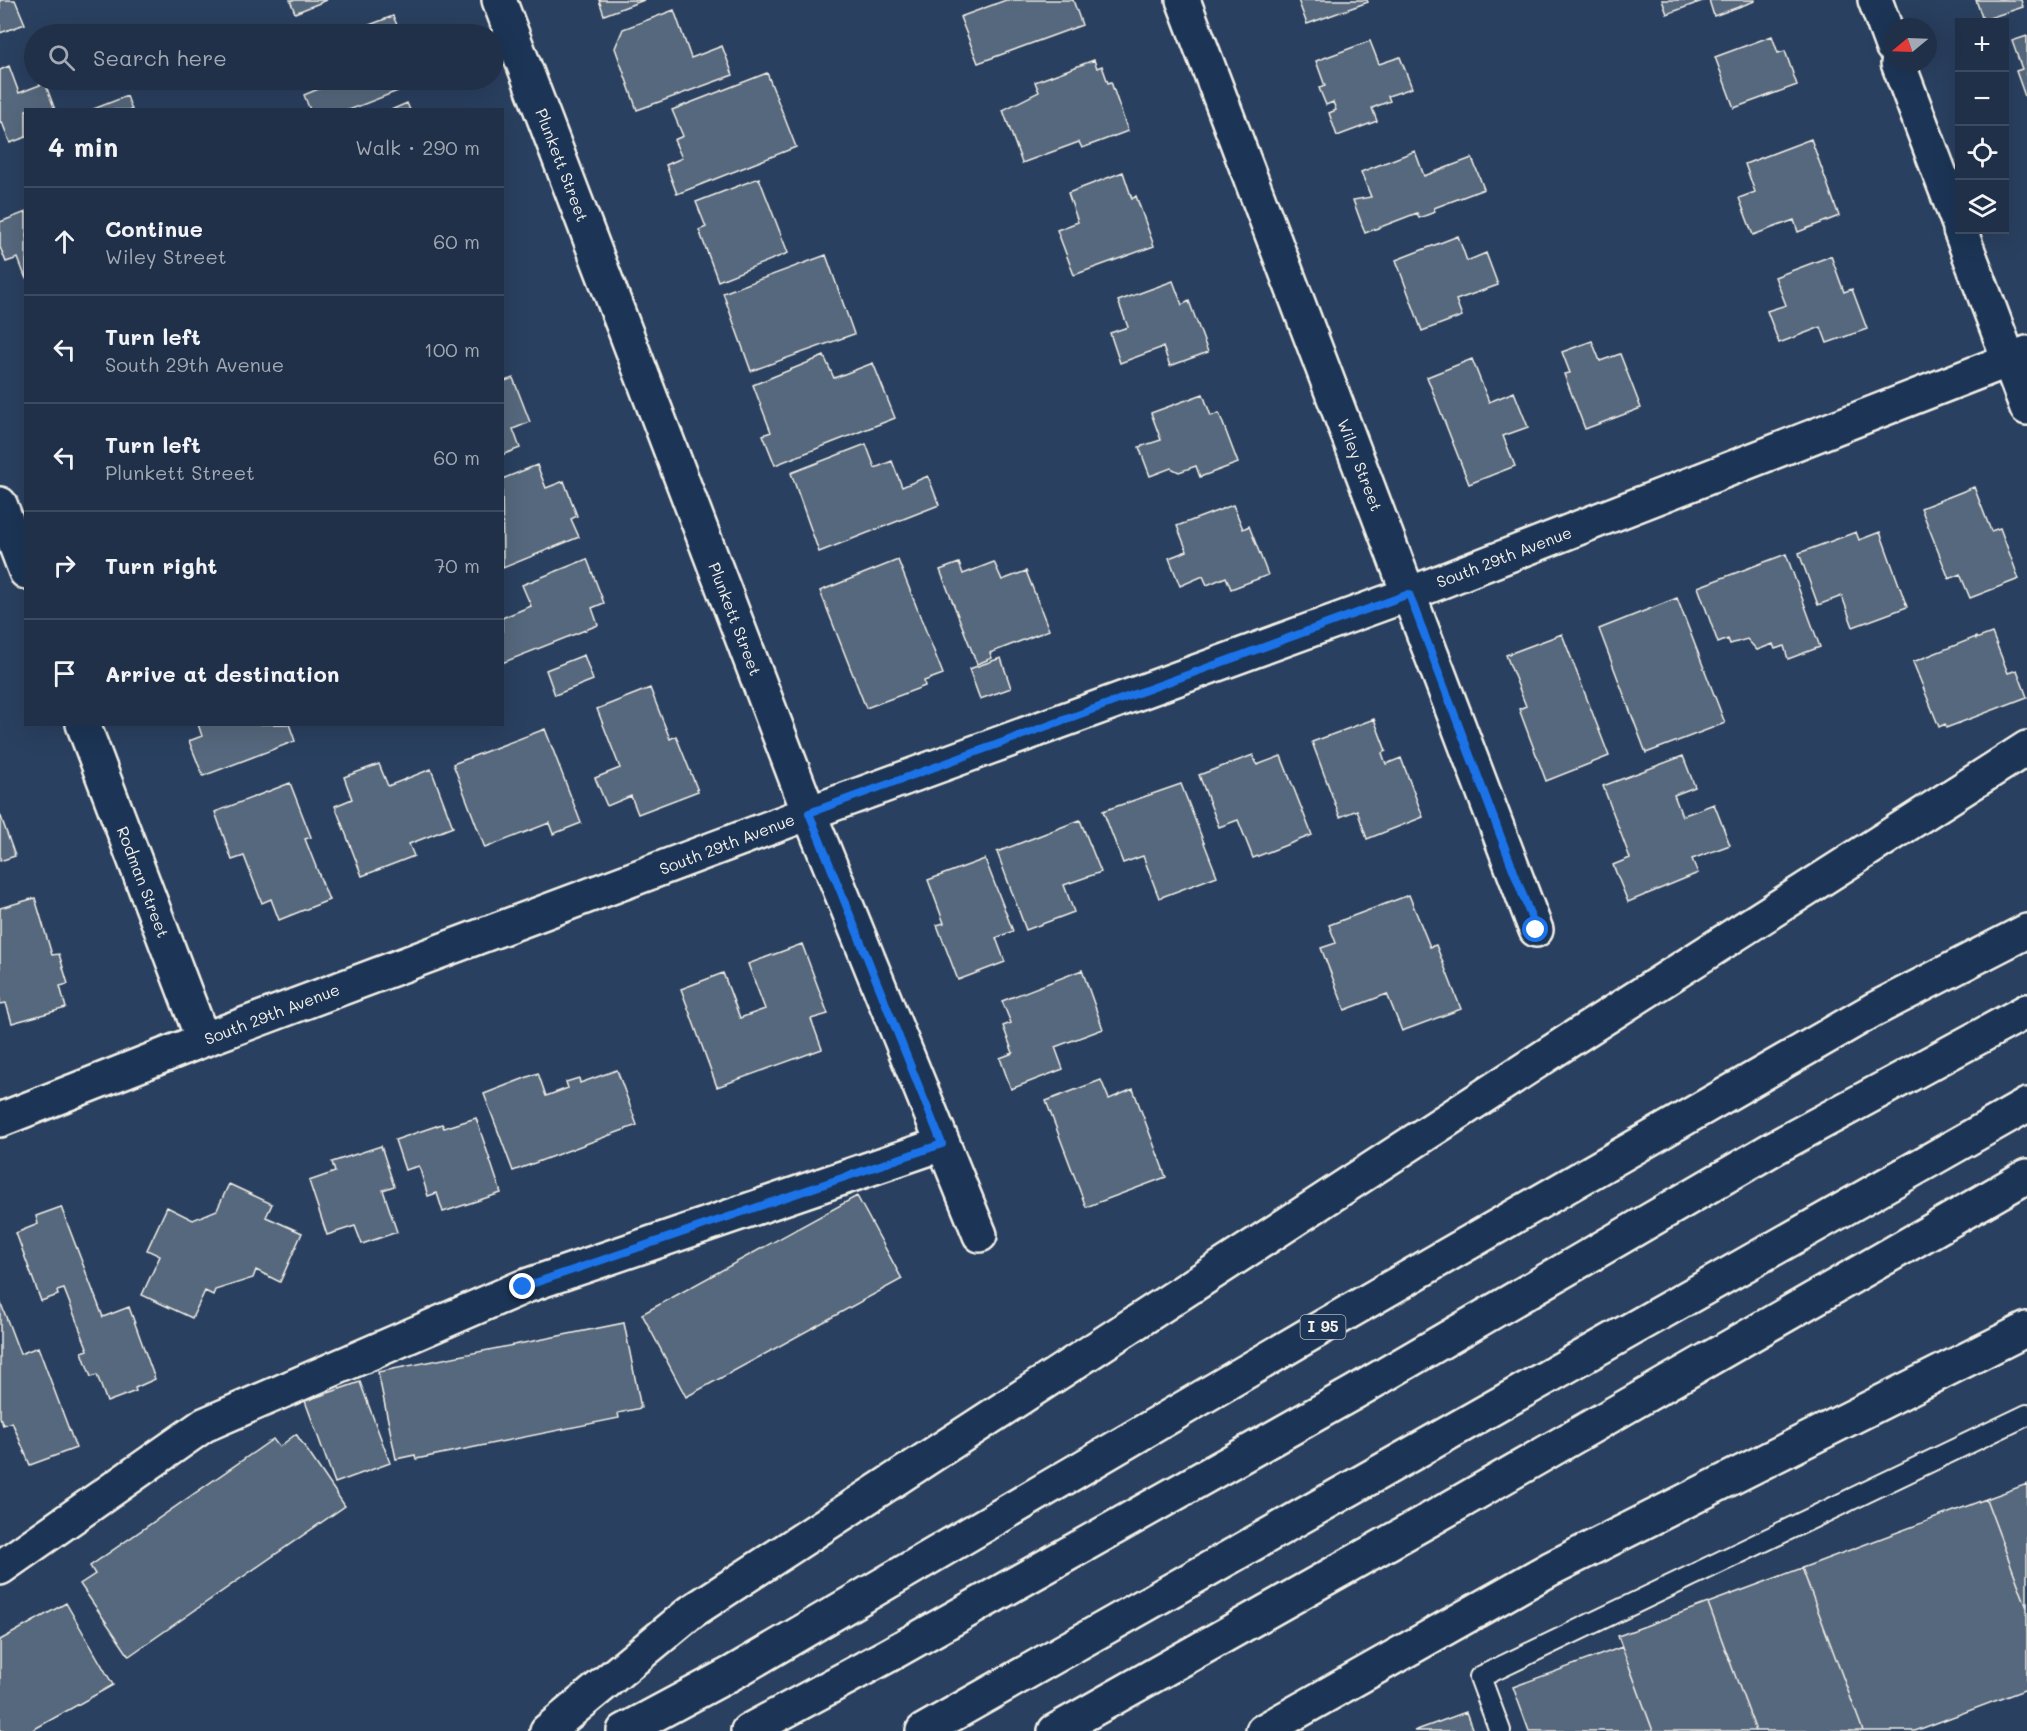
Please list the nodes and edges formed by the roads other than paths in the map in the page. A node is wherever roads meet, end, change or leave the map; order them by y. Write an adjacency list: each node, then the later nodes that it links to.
1 (499, 0): 15 (main road, Plunkett Street)
2 (1183, 0): 12 (main road, Wiley Street)
3 (1875, 0): 4 (main road)
4 (1883, 22)
5 (1901, 72): 6 (main road)
6 (1955, 215)
7 (1963, 234): 8 (main road)
8 (2018, 356): 9 (main road); 12 (main road, South 29th Avenue)
9 (2027, 408)
10 (0, 504): 11 (main road)
11 (24, 567)
12 (1409, 594): 15 (main road, South 29th Avenue); 16 (main road, Wiley Street)
13 (84, 726): 19 (main road, Rodman Street)
14 (2027, 748): 28 (main road)
15 (809, 813): 19 (main road, South 29th Avenue); 22 (main road, Plunkett Street)
16 (1536, 930)
17 (2027, 931): 29 (main road, I 95)
18 (2027, 1011): 30 (main road)
19 (202, 1040): 21 (main road, South 29th Avenue)
20 (2027, 1105): 31 (main road)
21 (0, 1120)
22 (942, 1144): 24 (main road, Plunkett Street); 27 (main road)
23 (2027, 1176): 32 (main road)
24 (980, 1235)
25 (2027, 1329): 33 (main road)
26 (2027, 1415): 34 (lane)
27 (0, 1568)
28 (547, 1731)
29 (624, 1731)
30 (748, 1731)
31 (923, 1731)
32 (1055, 1731)
33 (1263, 1731)
34 (1500, 1731)

